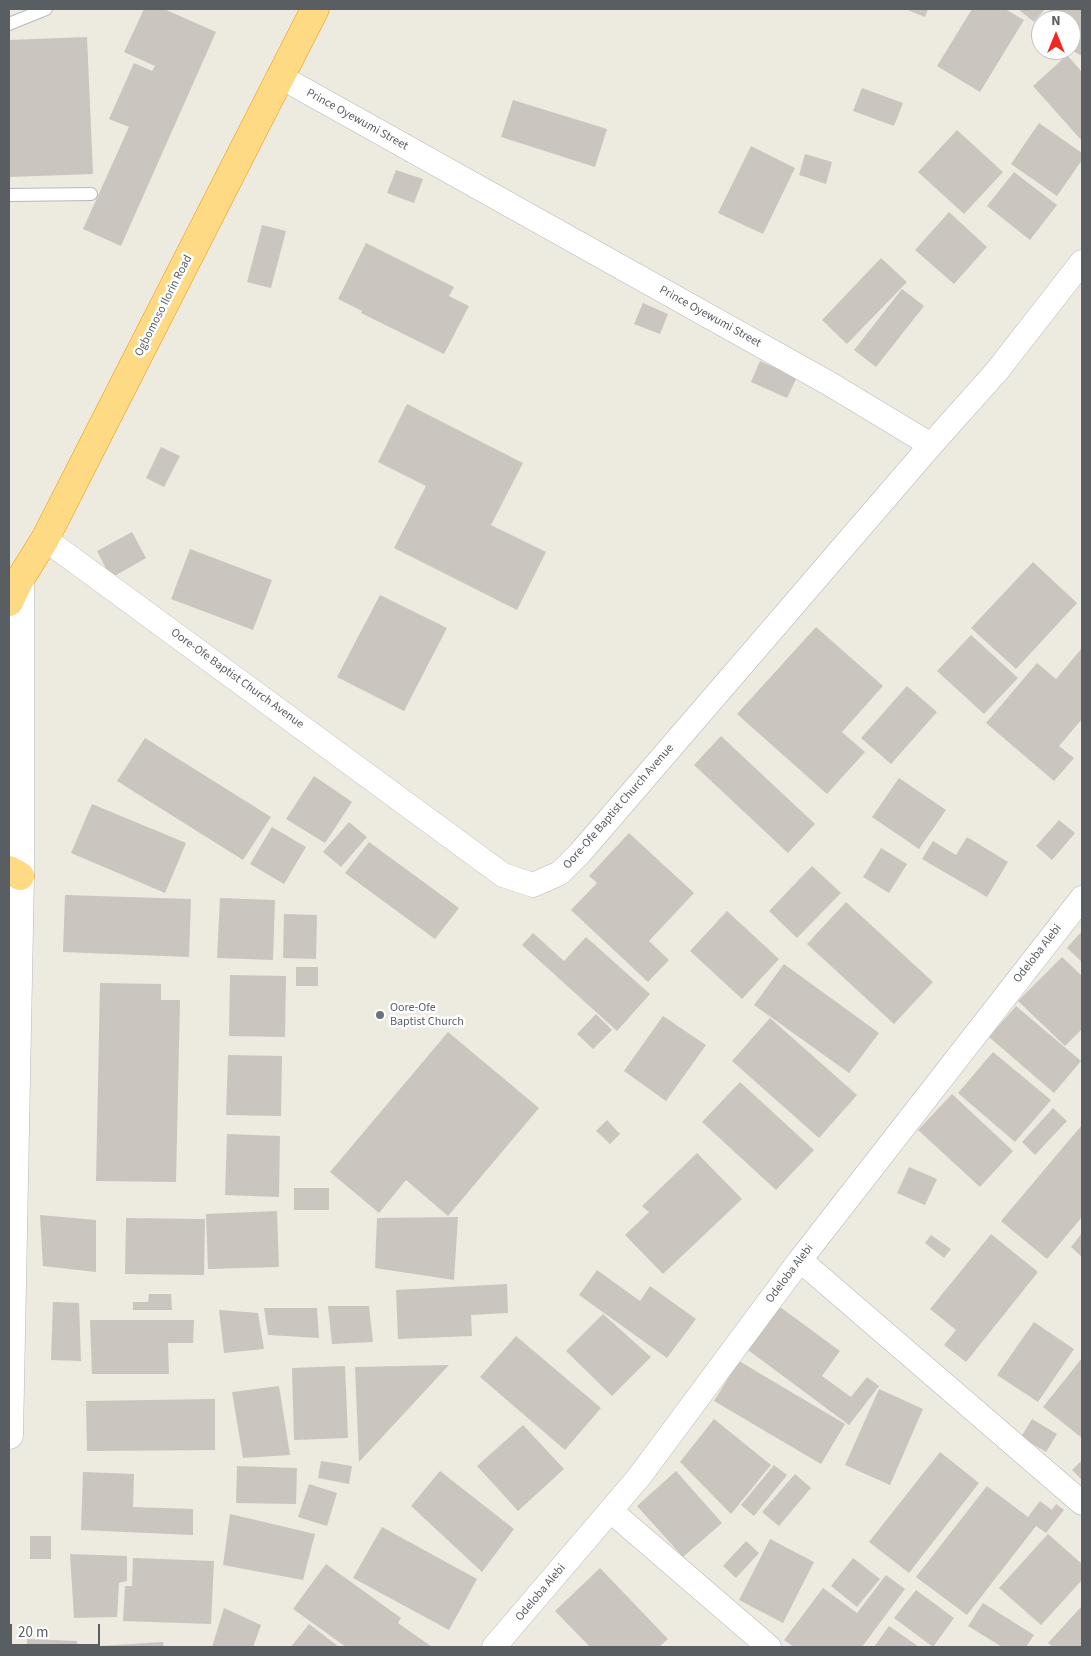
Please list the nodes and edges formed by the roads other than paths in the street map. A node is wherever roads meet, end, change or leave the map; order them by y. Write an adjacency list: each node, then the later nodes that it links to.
1 (46, 9): 3 (lane)
2 (315, 9): 4 (highway, Ogbomoso Ilorin Road)
3 (9, 24)
4 (281, 77): 8 (street, Prince Oyewumi Street); 9 (highway, Ogbomoso Ilorin Road)
5 (91, 194): 6 (lane)
6 (9, 195)
7 (1082, 262): 8 (street)
8 (931, 445): 9 (street, Oore-Ofe Baptist Church Avenue)
9 (45, 538): 10 (highway, Ogbomoso Ilorin Road)
10 (12, 583): 11 (main road)
11 (15, 873): 14 (main road)
12 (1082, 898): 13 (street, Odeloba Alebi)
13 (800, 1260): 15 (street); 16 (street, Odeloba Alebi)
14 (9, 1435)
15 (1082, 1503)
16 (610, 1511): 17 (street, Odeloba Alebi); 18 (street)
17 (494, 1647)
18 (769, 1647)

